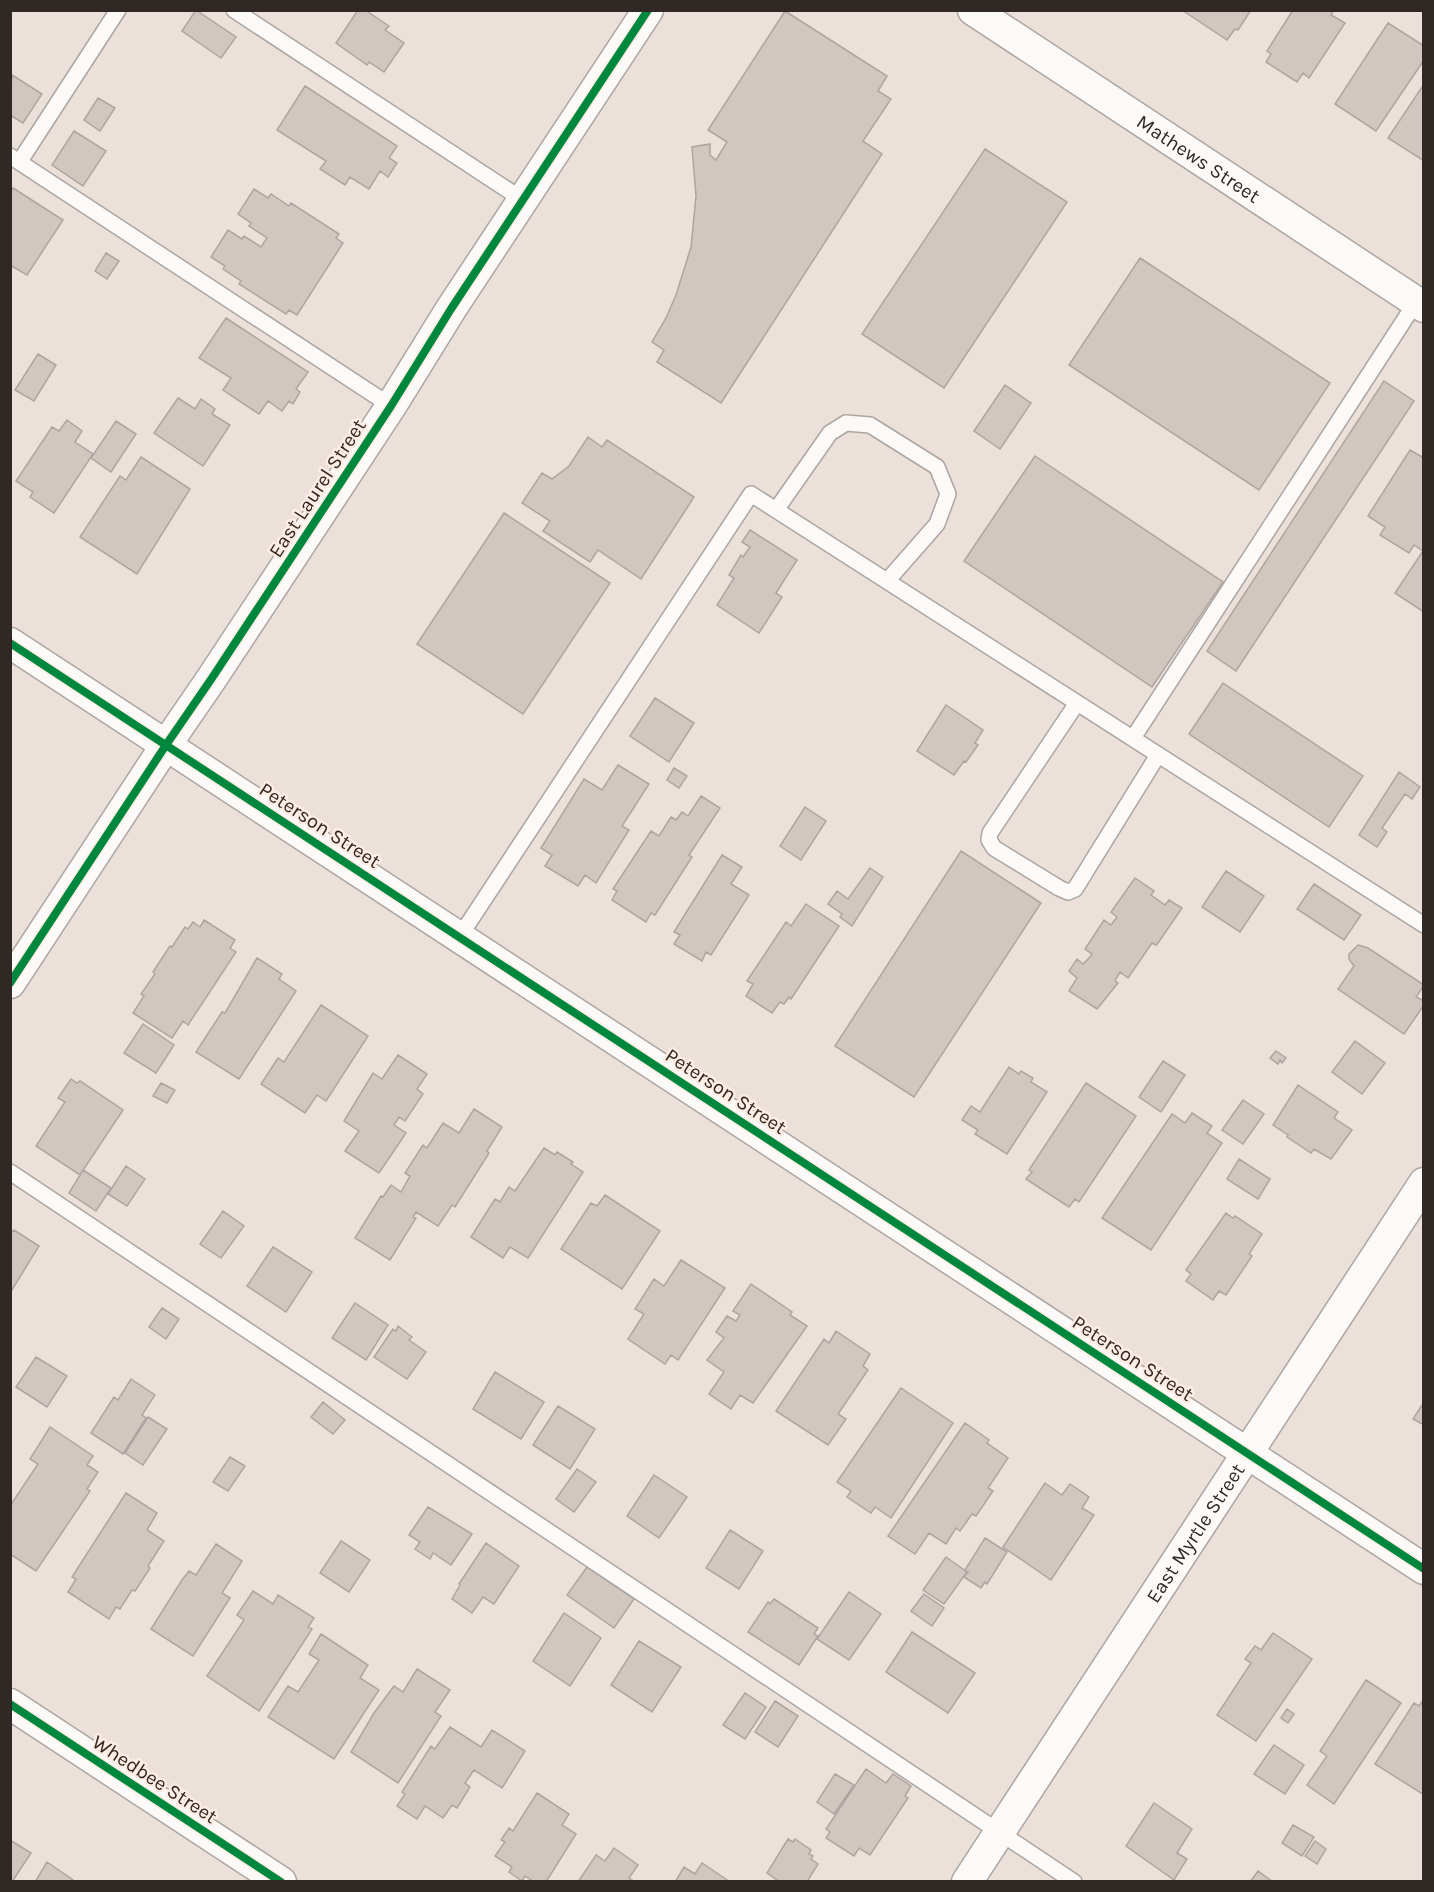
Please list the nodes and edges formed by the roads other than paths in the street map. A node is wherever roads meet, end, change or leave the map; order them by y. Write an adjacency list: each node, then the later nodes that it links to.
1 (118, 10): 5 (lane)
2 (234, 10): 6 (lane)
3 (648, 10): 6 (street, East Laurel Street)
4 (974, 10): 7 (street, Mathews Street)
5 (15, 159): 8 (lane)
6 (523, 200): 8 (street, East Laurel Street)
7 (1420, 305): 13 (lane)
8 (391, 406): 14 (street, East Laurel Street)
9 (776, 510): 10 (lane); 10 (lane); 17 (lane)
10 (887, 581): 12 (lane)
11 (10, 643): 14 (street, Peterson Street)
12 (1077, 703): 13 (lane); 15 (lane)
13 (1133, 738): 15 (lane)
14 (166, 744): 17 (street, Peterson Street); 18 (street, East Laurel Street)
15 (1158, 755): 16 (lane)
16 (1424, 925)
17 (460, 936): 21 (street, Peterson Street)
18 (10, 983)
19 (10, 1172): 24 (lane)
20 (1424, 1183): 21 (street, East Myrtle Street)
21 (1248, 1453): 22 (street, Peterson Street); 24 (street, East Myrtle Street)
22 (1424, 1569)
23 (10, 1704): 25 (street, Whedbee Street)
24 (999, 1832): 26 (street, East Myrtle Street); 27 (lane)
25 (281, 1881)
26 (967, 1881)
27 (1074, 1881)

